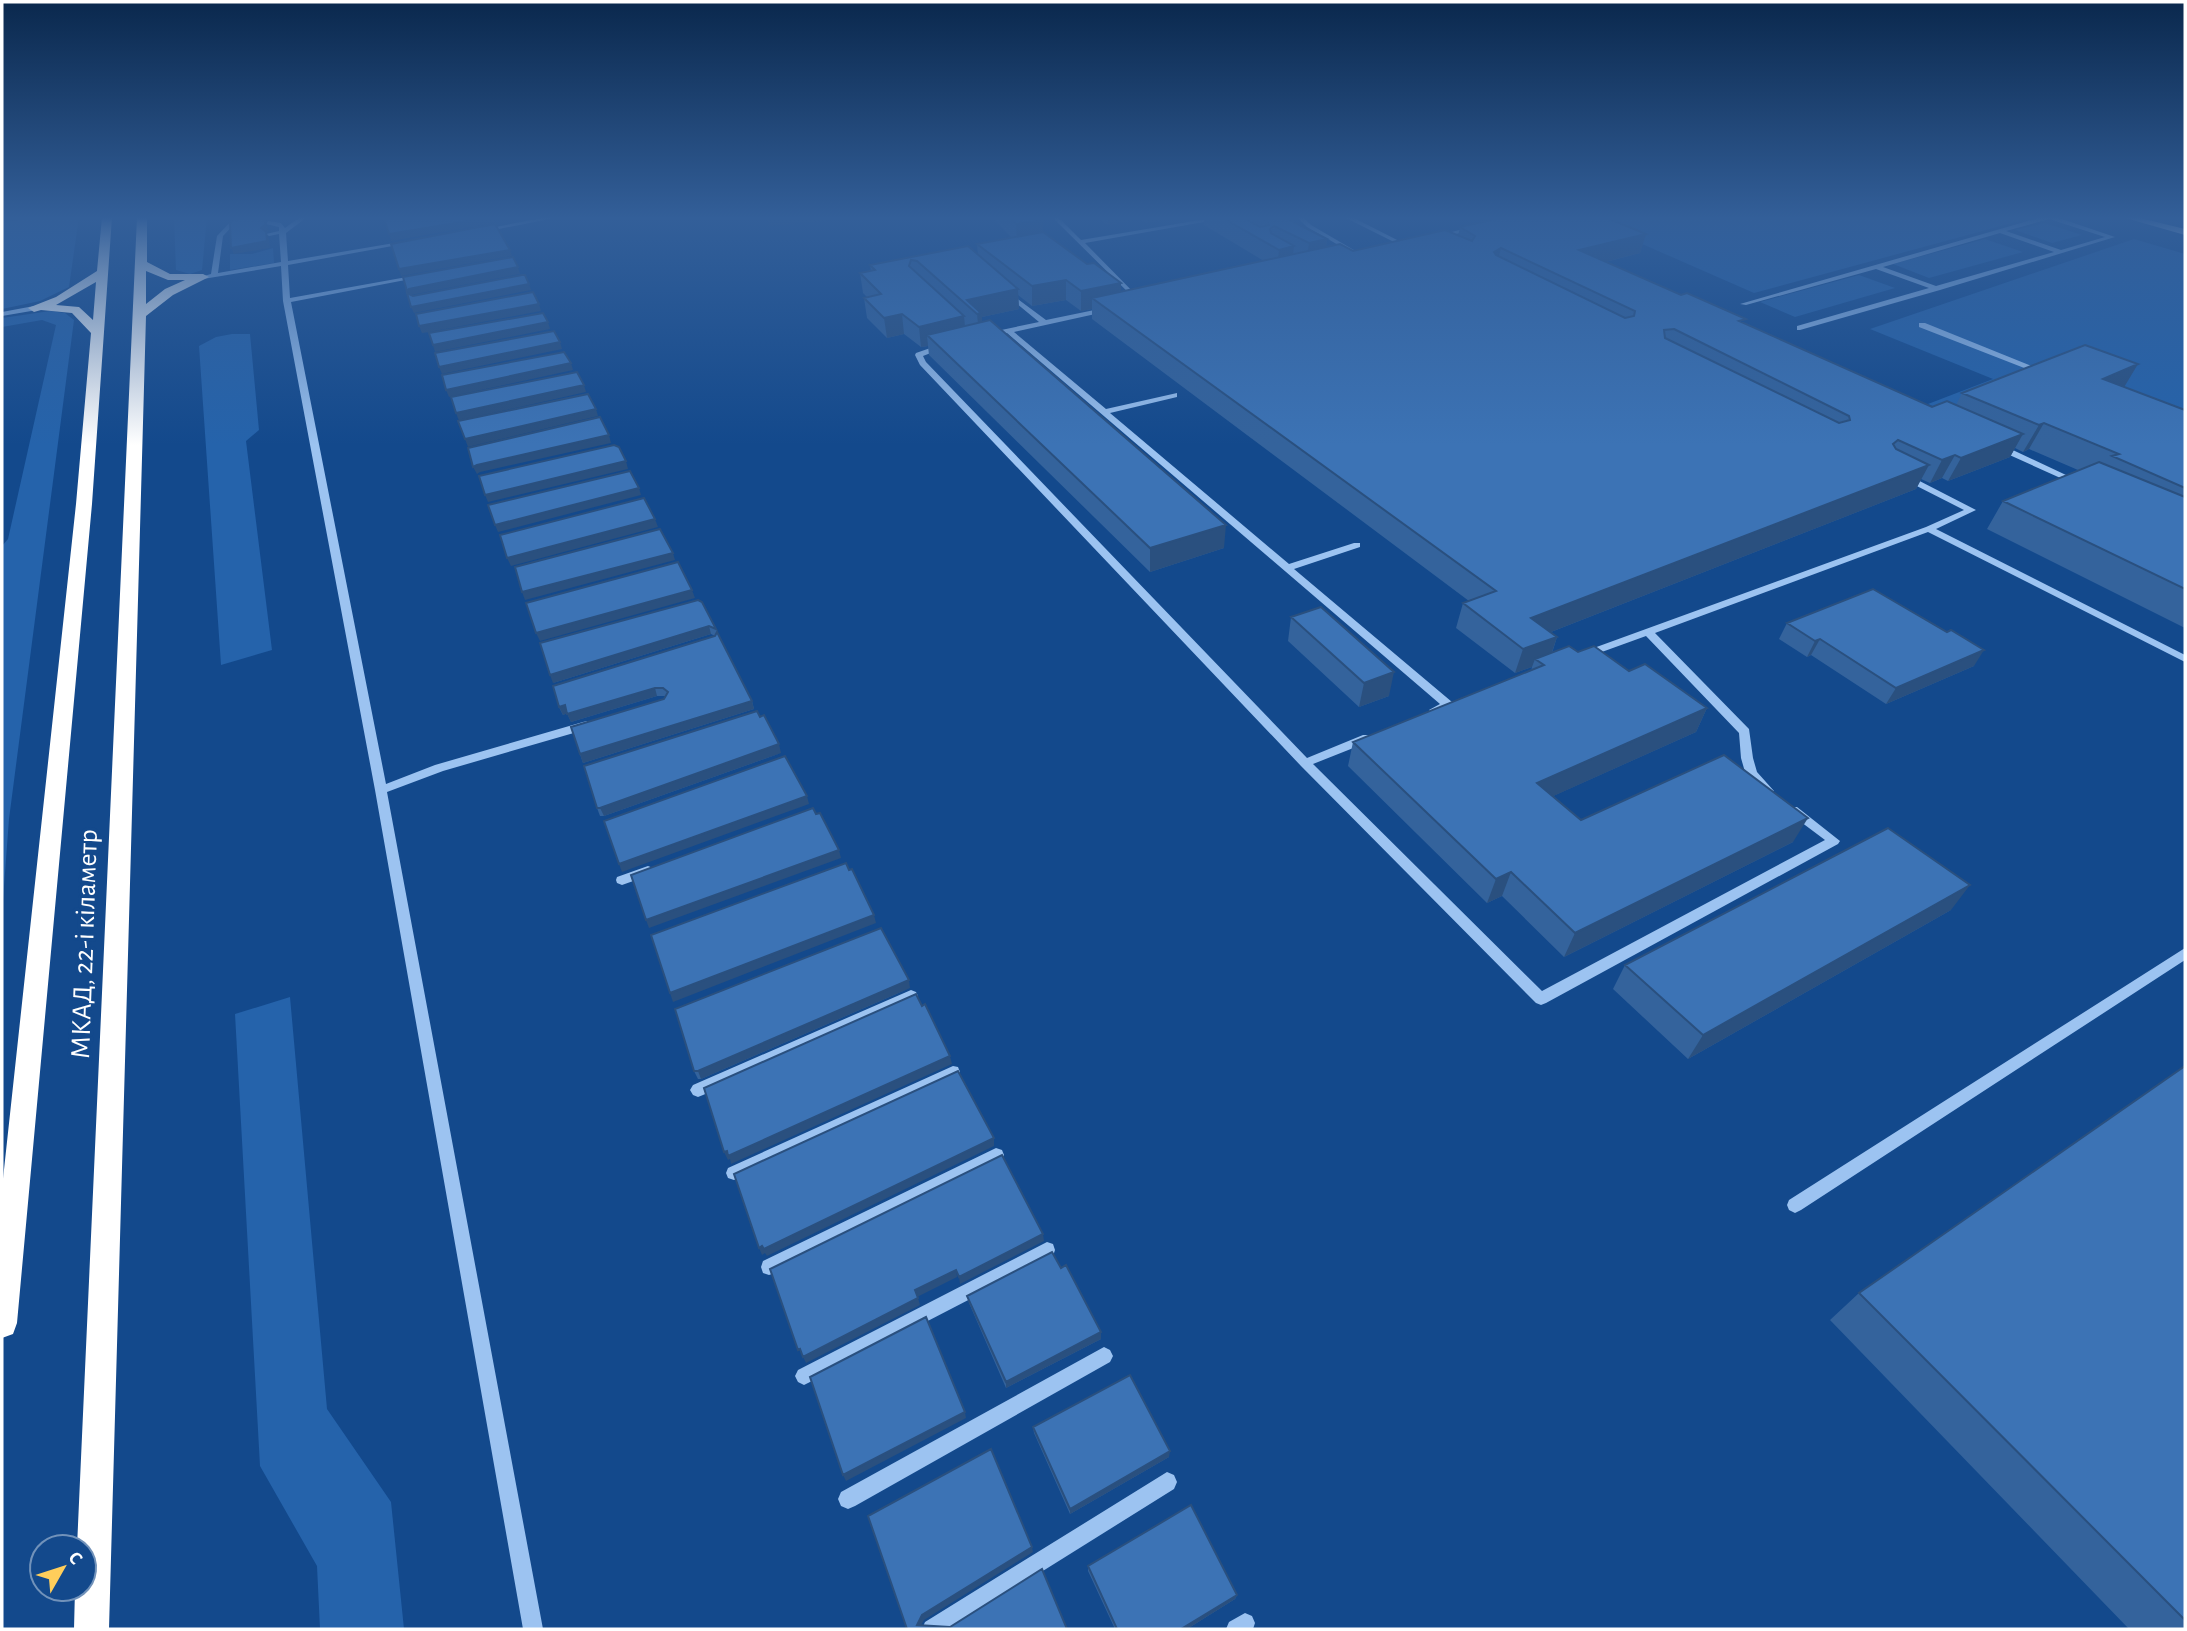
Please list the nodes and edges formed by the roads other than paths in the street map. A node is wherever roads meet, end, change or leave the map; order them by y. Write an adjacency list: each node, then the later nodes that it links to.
1 (70, 293): 17 (highway)
2 (100, 293): 23 (highway, МКАД, 22-і кіламетр)
3 (140, 293): 19 (highway, МКАД, 22-і кіламетр)
4 (168, 293): 19 (highway)
5 (287, 293): 12 (street)
6 (329, 293): 12 (street)
7 (1009, 293): 20 (street)
8 (1132, 293): 13 (street)
9 (1782, 293): 15 (street)
10 (1923, 293): 22 (street)
11 (1153, 298): 13 (street)
12 (287, 301): 45 (street)
13 (1140, 301): 14 (street)
14 (1126, 304)
15 (1744, 304)
16 (1113, 307): 20 (street)
17 (34, 308): 18 (street); 23 (highway)
18 (2, 313)
19 (140, 315): 62 (highway, МКАД, 22-і кіламетр)
20 (1045, 323): 24 (street)
21 (1922, 325): 27 (street)
22 (1800, 328)
23 (96, 331): 57 (highway, МКАД, 22-і кіламетр)
24 (1009, 331): 25 (street); 29 (street)
25 (976, 339)
26 (952, 344): 44 (street)
27 (2022, 377)
28 (1174, 395): 29 (street)
29 (1105, 412): 35 (street)
30 (1985, 441): 32 (street)
31 (1888, 468): 33 (street)
32 (2083, 485)
33 (1929, 529): 36 (street); 38 (lane)
34 (1357, 545): 35 (street)
35 (1287, 568): 40 (street)
36 (1648, 632): 37 (street); 44 (street)
37 (1573, 659)
38 (2185, 659)
39 (1461, 700): 40 (street)
40 (1448, 705): 41 (street)
41 (1425, 715)
42 (595, 723): 45 (lane)
43 (1377, 734): 44 (street)
44 (1305, 763)
45 (381, 790): 63 (street)
46 (661, 866): 47 (street)
47 (622, 880)
48 (2185, 953): 54 (lane)
49 (911, 996): 51 (street)
50 (953, 1072): 53 (street)
51 (698, 1090)
52 (996, 1155): 56 (street)
53 (734, 1173)
54 (1795, 1205)
55 (1047, 1250): 59 (street)
56 (769, 1267)
57 (2, 1323)
58 (1104, 1356): 61 (lane)
59 (804, 1376)
60 (1167, 1482): 64 (street)
61 (848, 1499)
62 (91, 1629)
63 (533, 1629)
64 (932, 1629)

